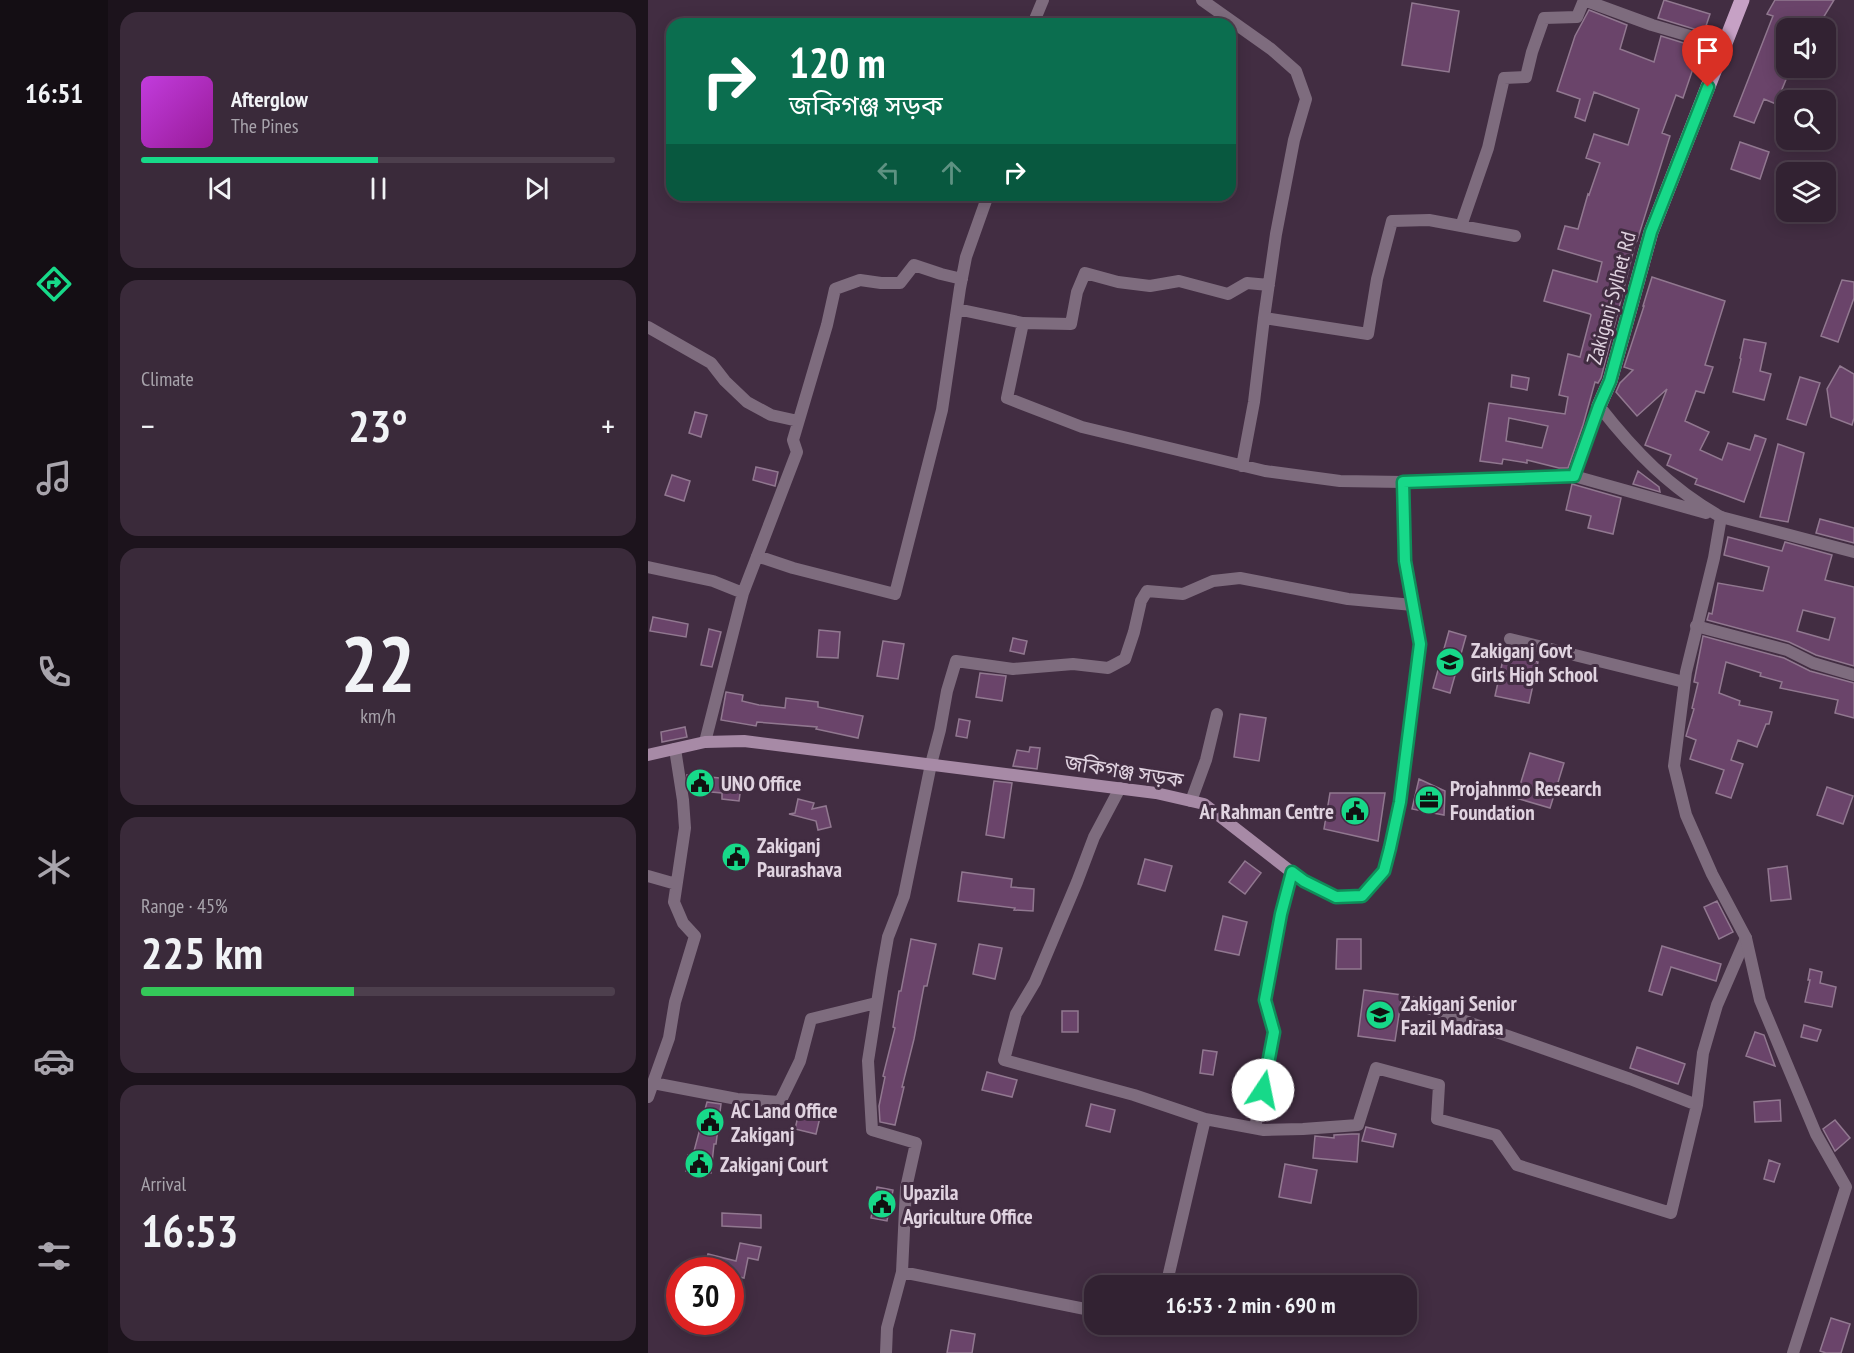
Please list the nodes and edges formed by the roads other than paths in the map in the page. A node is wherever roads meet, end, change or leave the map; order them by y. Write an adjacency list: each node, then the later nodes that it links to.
1 (1043, 0): 5 (street)
2 (1202, 0): 6 (street)
3 (1584, 0): 8 (street); 10 (street)
4 (1742, 0): 8 (main road, Zakiganj-Sylhet Rd)
5 (1036, 18)
6 (1227, 18)
7 (1236, 24): 13 (street)
8 (1724, 46): 18 (main road, Zakiganj-Sylhet Rd)
9 (986, 201): 12 (street)
10 (1461, 226): 11 (street); 15 (street)
11 (1515, 236)
12 (962, 279): 14 (street); 19 (street)
13 (1269, 285): 15 (street); 16 (street)
14 (957, 309): 16 (street); 25 (street)
15 (1264, 318): 20 (street)
16 (1023, 323): 20 (street)
17 (648, 327): 19 (street)
18 (1599, 406): 21 (main road); 23 (street)
19 (798, 421): 25 (street)
20 (1242, 466): 22 (street)
21 (1574, 476): 22 (main road); 23 (street)
22 (1403, 482): 28 (main road, জকিগঞ্জ সড়ক)
23 (1721, 517): 24 (street); 29 (street)
24 (1854, 552)
25 (757, 556): 27 (street)
26 (648, 567): 27 (street)
27 (743, 593): 34 (street)
28 (1413, 605): 37 (street); 40 (main road, জকিগঞ্জ সড়ক)
29 (1696, 626): 31 (street); 32 (street)
30 (1510, 639): 32 (street)
31 (1854, 675)
32 (1684, 682): 43 (street)
33 (1216, 714): 39 (street)
34 (705, 742): 35 (main road, জকিগঞ্জ সড়ক); 37 (main road, জকিগঞ্জ সড়ক)
35 (675, 749): 36 (main road, জকিগঞ্জ সড়ক); 42 (street)
36 (648, 755)
37 (931, 764): 38 (main road, জকিগঞ্জ সড়ক); 45 (street)
38 (1120, 788): 39 (main road, জকিগঞ্জ সড়ক); 49 (street)
39 (1191, 801): 40 (main road, জকিগঞ্জ সড়ক)
40 (1292, 872): 50 (street)
41 (648, 876): 42 (street)
42 (676, 884): 46 (street)
43 (1746, 938): 48 (street); 51 (street)
44 (1411, 1002): 48 (street)
45 (876, 1003): 46 (street); 52 (street)
46 (653, 1083): 47 (street)
47 (648, 1097)
48 (1697, 1105): 50 (street)
49 (1205, 1119): 50 (street); 53 (street)
50 (1255, 1128)
51 (1850, 1190): 56 (street)
52 (902, 1272): 54 (street); 55 (street)
53 (1169, 1275)
54 (1084, 1309)
55 (886, 1353)
56 (1793, 1353)

